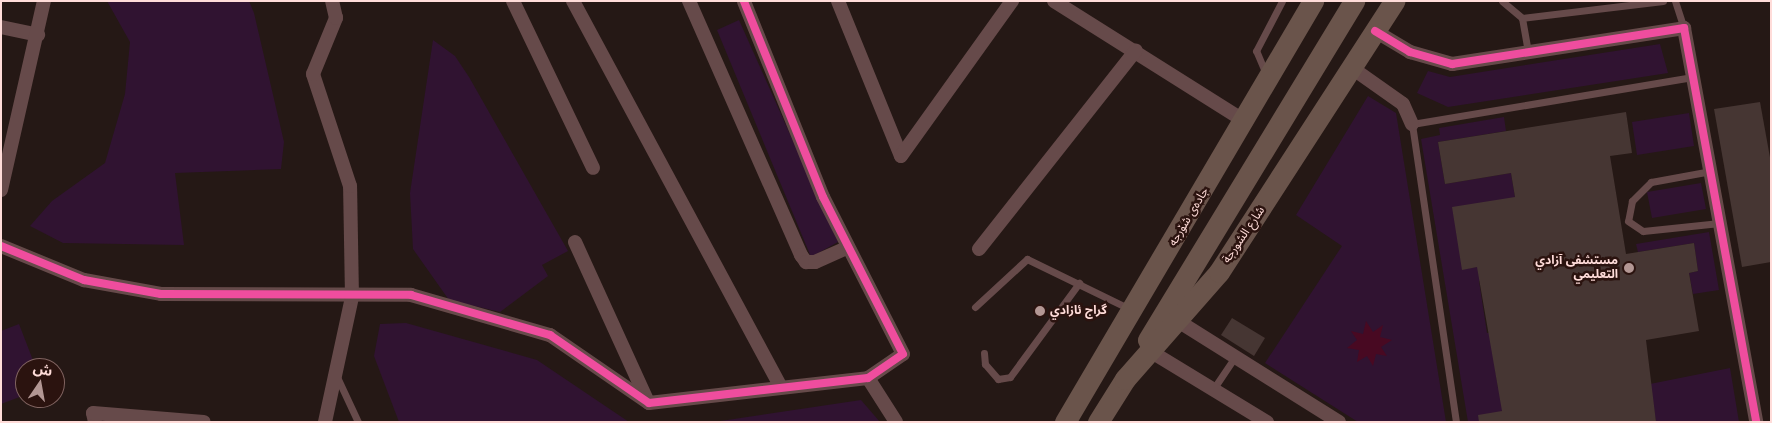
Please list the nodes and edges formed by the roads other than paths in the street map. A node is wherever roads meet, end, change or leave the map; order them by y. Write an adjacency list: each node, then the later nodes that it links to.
1 (44, 1): 22 (street)
2 (332, 1): 39 (street)
3 (513, 1): 30 (street)
4 (573, 1): 49 (street)
5 (689, 1): 36 (street)
6 (744, 1): 36 (street)
7 (838, 1): 8 (street)
8 (1012, 1)
9 (1054, 1): 23 (street)
10 (1282, 1): 27 (lane)
11 (1354, 1): 48 (main road)
12 (1385, 1): 21 (main road)
13 (1394, 1): 21 (main road)
14 (1502, 1): 18 (lane)
15 (1663, 1): 18 (lane)
16 (1674, 1): 20 (lane)
17 (1310, 3): 27 (main road, جادەی شۆرجە)
18 (1522, 18): 24 (lane)
19 (1, 27): 22 (street)
20 (1684, 28): 24 (street); 26 (street)
21 (1374, 33): 24 (street); 25 (main road, شارع الشورجة)
22 (38, 35): 32 (street)
23 (1136, 50): 28 (street); 37 (street)
24 (1528, 52)
25 (1352, 68): 29 (street); 42 (main road, شارع الشورجة)
26 (1694, 77): 29 (lane); 31 (street)
27 (1269, 79): 28 (main road, جادەی شۆرجە)
28 (1246, 122): 41 (main road, جادەی شۆرجە)
29 (1412, 124): 62 (lane)
30 (593, 168)
31 (1710, 171): 33 (street); 33 (lane)
32 (1, 190)
33 (1720, 223): 63 (street)
34 (575, 242): 51 (street)
35 (1, 246): 39 (street)
36 (848, 247): 47 (street)
37 (979, 249)
38 (1080, 283): 40 (lane); 41 (lane); 44 (lane)
39 (352, 297): 46 (street); 51 (street)
40 (975, 307)
41 (1133, 310): 58 (main road, جادەی شۆرجە)
42 (1178, 321): 43 (main road, شارع الشورجة); 45 (street)
43 (1150, 352): 48 (main road, شارع الشورجة); 50 (street)
44 (984, 353)
45 (1234, 358): 50 (lane); 61 (street)
46 (334, 372): 55 (street); 56 (lane)
47 (868, 378): 49 (street); 57 (street)
48 (1125, 378): 59 (main road, شارع الشورجة)
49 (780, 386): 51 (street)
50 (1214, 388): 60 (street)
51 (649, 403)
52 (200, 421): 53 (street); 54 (street)
53 (95, 422)
54 (204, 422)
55 (324, 422)
56 (358, 422)
57 (896, 422)
58 (1065, 422)
59 (1098, 422)
60 (1267, 422)
61 (1339, 422)
62 (1456, 422)
63 (1756, 422)

